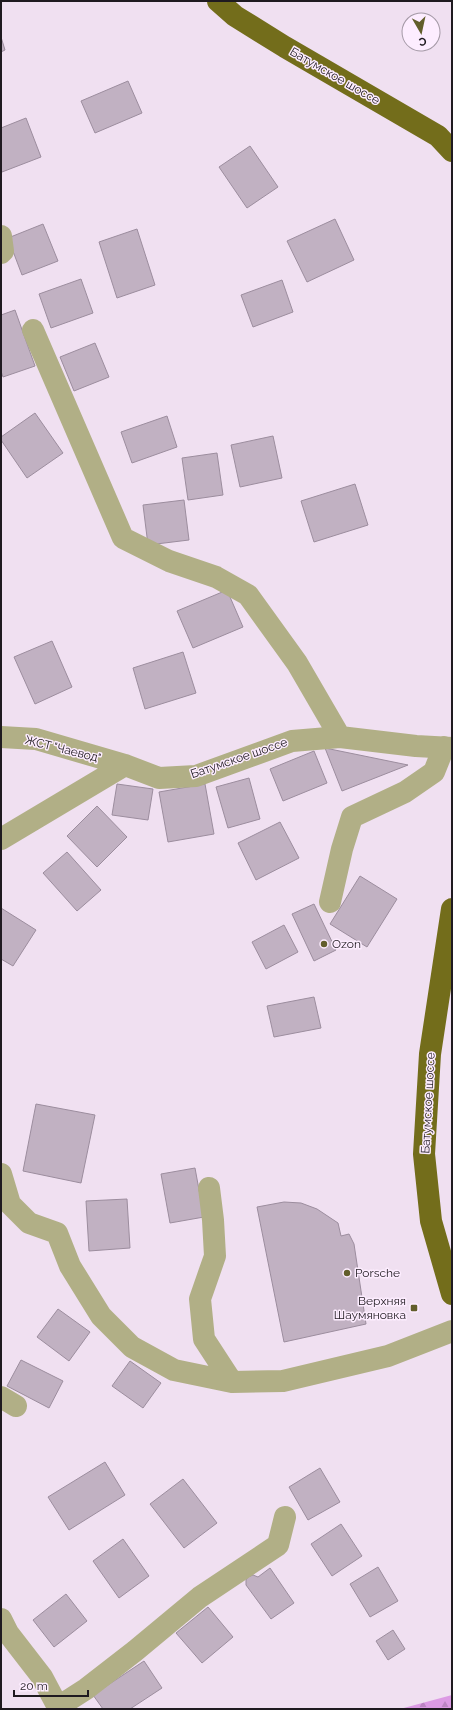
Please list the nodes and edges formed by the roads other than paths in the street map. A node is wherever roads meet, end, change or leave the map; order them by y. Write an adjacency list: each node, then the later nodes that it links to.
1 (218, 1): 2 (highway, Батумское шоссе)
2 (452, 151)
3 (1, 236): 4 (street)
4 (1, 253)
5 (33, 330): 7 (street)
6 (1, 737): 9 (street, ЖСТ "Чаевод")
7 (340, 737): 8 (street, Батумское шоссе); 9 (street, Батумское шоссе)
8 (448, 748): 11 (street)
9 (125, 765): 10 (street)
10 (1, 839)
11 (330, 902)
12 (452, 909): 15 (highway, Батумское шоссе)
13 (1, 1174): 17 (street)
14 (209, 1188): 17 (street)
15 (452, 1294)
16 (452, 1331): 17 (street)
17 (232, 1382)
18 (285, 1518): 20 (street)
19 (1, 1619): 20 (street)
20 (59, 1708)

